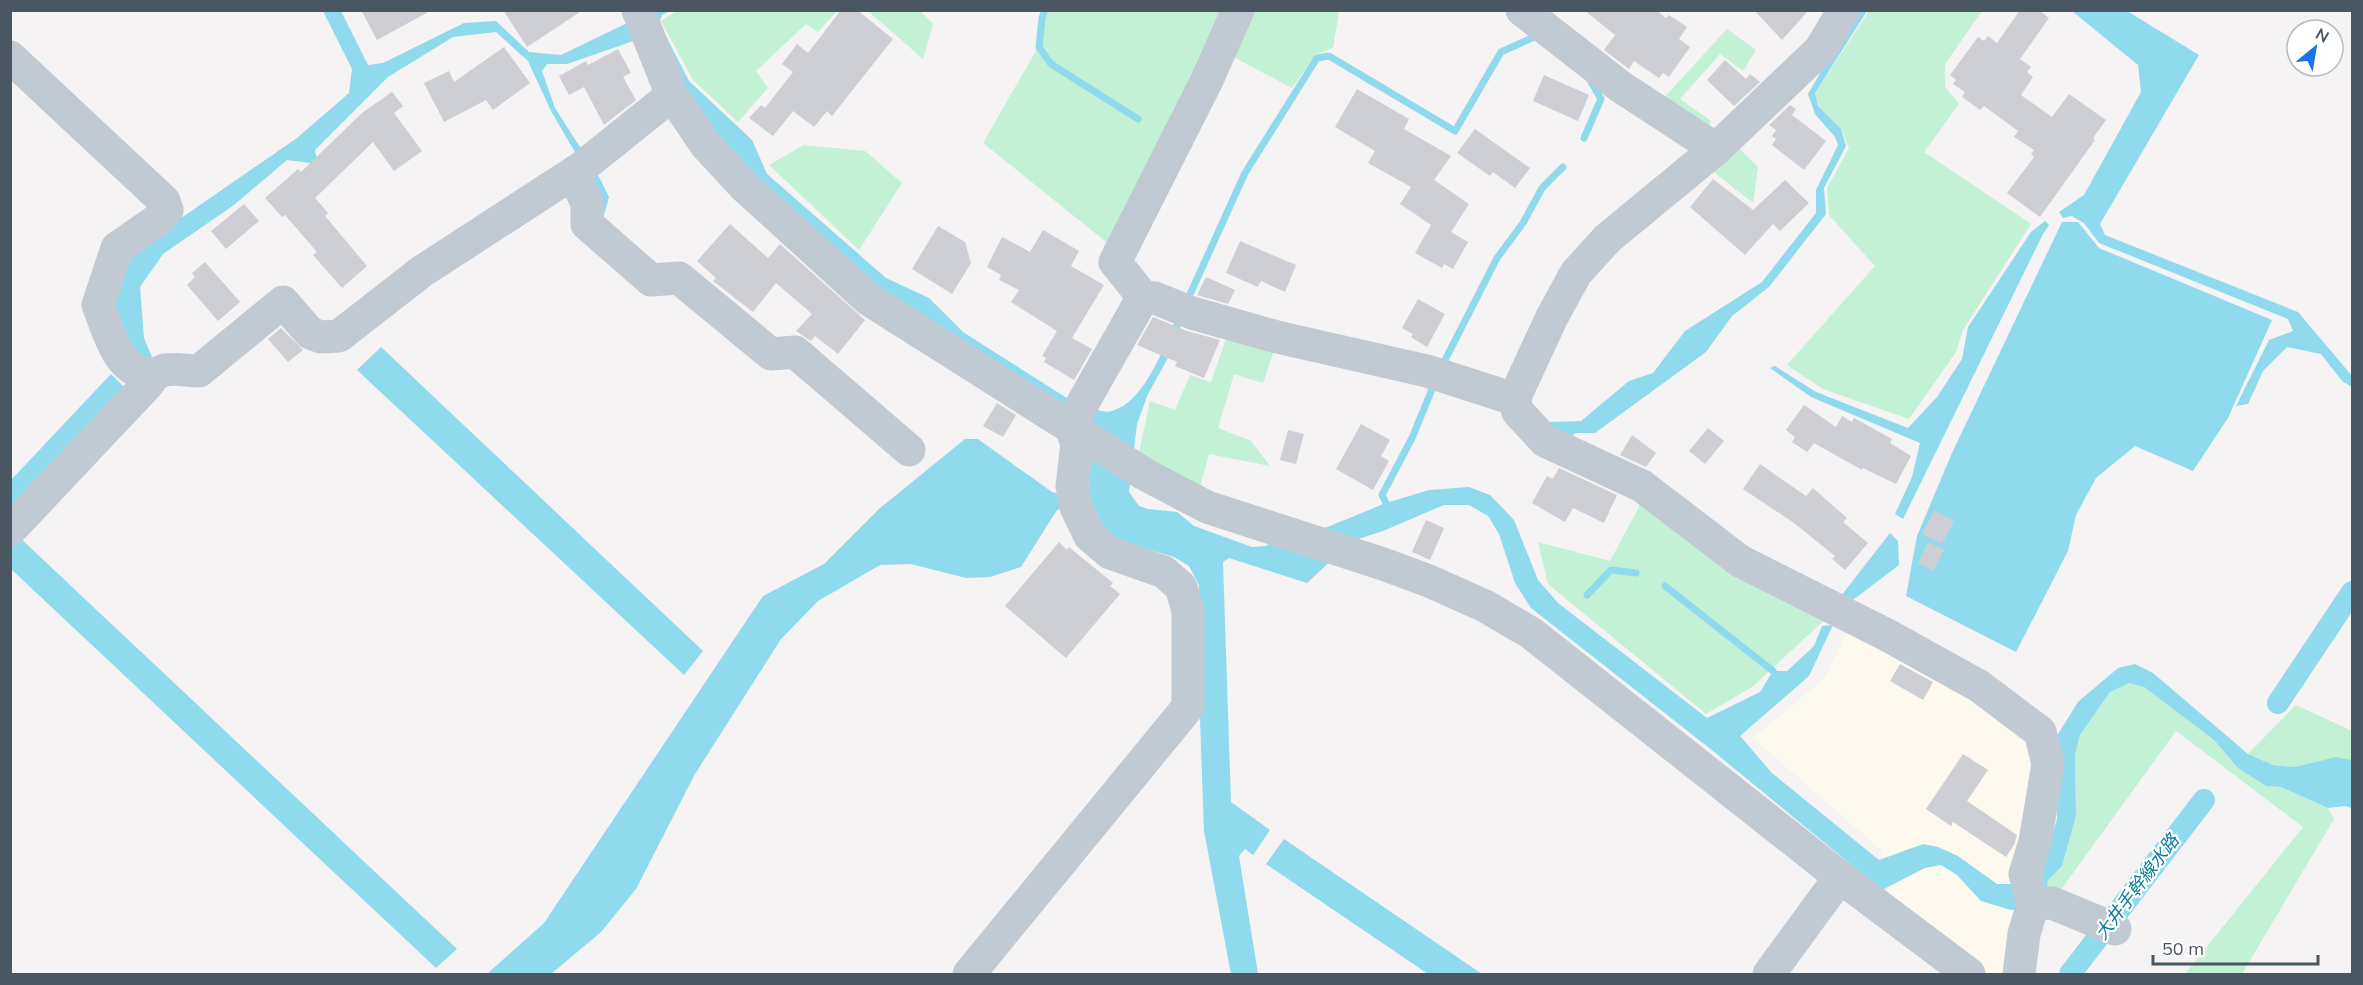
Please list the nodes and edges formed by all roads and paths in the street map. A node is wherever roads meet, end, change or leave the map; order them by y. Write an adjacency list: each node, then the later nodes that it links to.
1 (1238, 10): 9 (street)
2 (1522, 10): 7 (street)
3 (1844, 10): 7 (street)
4 (643, 23): 6 (street)
5 (10, 57): 10 (street)
6 (672, 95): 8 (street); 12 (street)
7 (1716, 149): 11 (street)
8 (582, 168): 10 (street); 13 (street)
9 (1143, 297): 11 (street); 12 (street)
10 (155, 374): 14 (street)
11 (1514, 399): 16 (street)
12 (1077, 416): 15 (street); 18 (street)
13 (909, 450)
14 (10, 530)
15 (1840, 877): 19 (street); 20 (street)
16 (2029, 889): 17 (street); 21 (street)
17 (2107, 926)
18 (969, 975)
19 (1769, 975)
20 (1969, 975)
21 (2019, 975)

